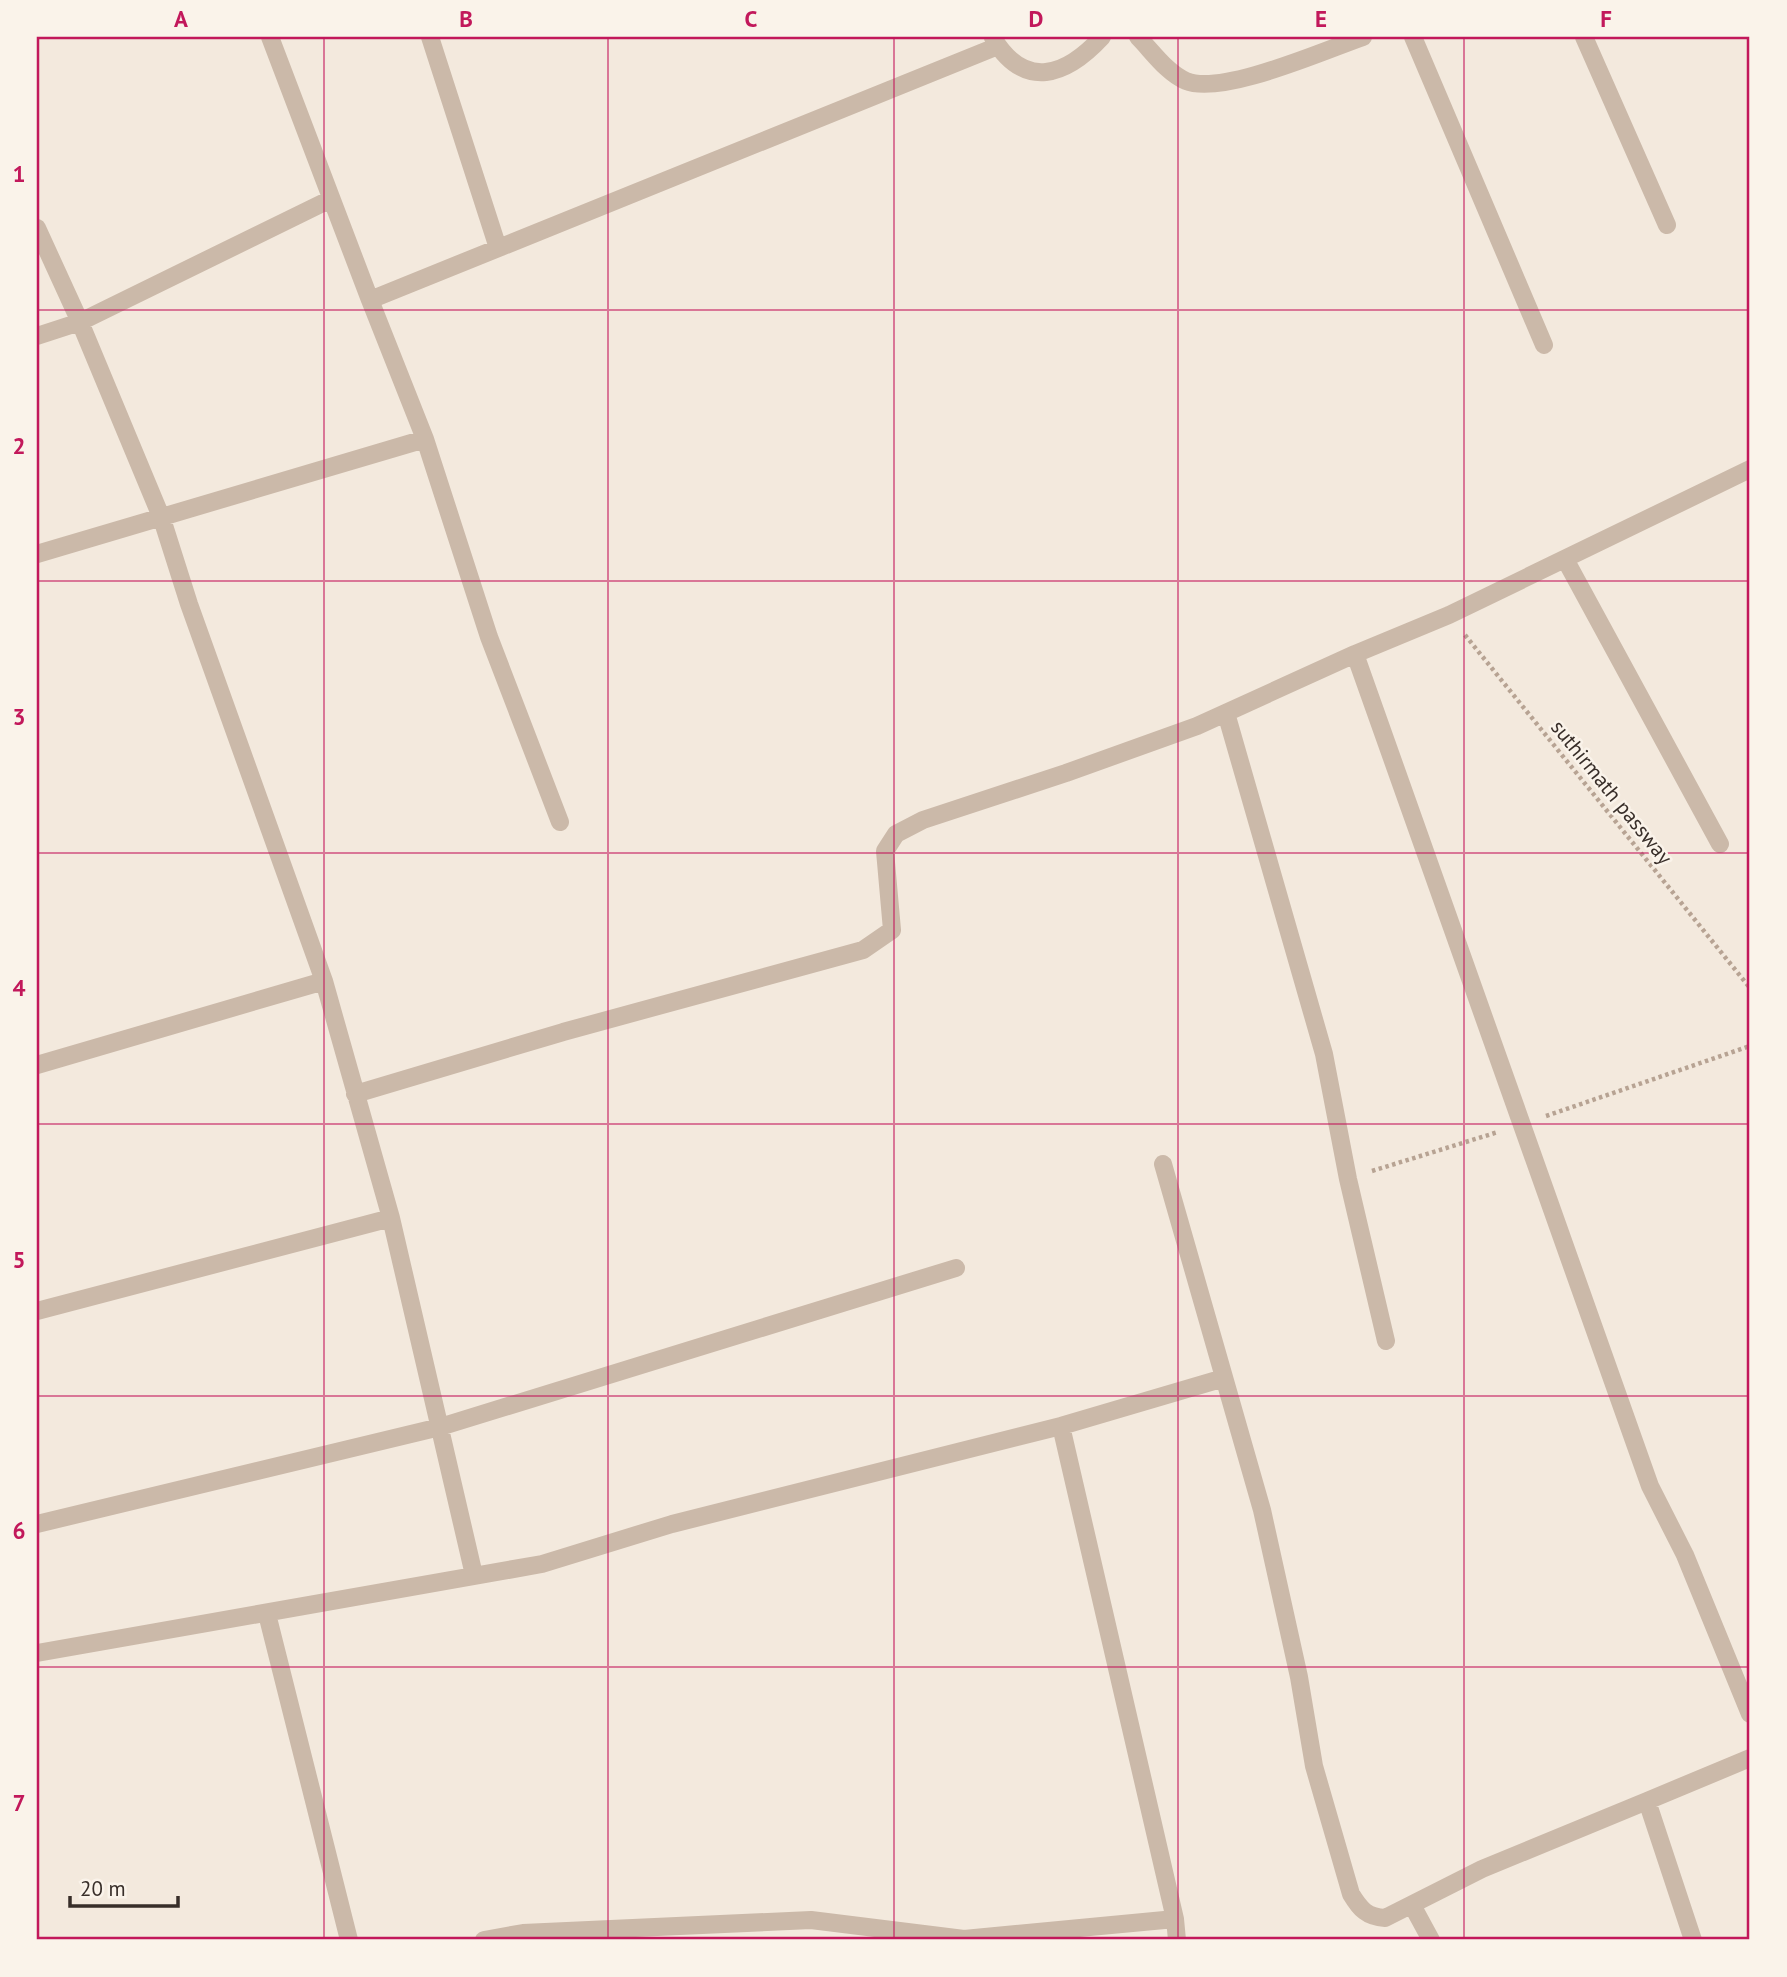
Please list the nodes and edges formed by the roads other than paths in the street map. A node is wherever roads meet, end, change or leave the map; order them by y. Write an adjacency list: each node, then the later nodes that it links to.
1 (270, 37): 9 (street)
2 (430, 37): 12 (street)
3 (1102, 37): 8 (street)
4 (1138, 37): 5 (street)
5 (1363, 37)
6 (1413, 37): 16 (street)
7 (1584, 37): 10 (street)
8 (995, 41): 12 (street)
9 (331, 199): 13 (street); 14 (street)
10 (1667, 225)
11 (37, 228): 14 (street)
12 (498, 248): 13 (street)
13 (370, 300): 17 (street)
14 (80, 322): 15 (street); 19 (street)
15 (37, 336)
16 (1544, 345)
17 (425, 439): 19 (street); 24 (street)
18 (1750, 469): 21 (street)
19 (162, 519): 20 (street); 26 (street)
20 (37, 554)
21 (1565, 559): 22 (street); 25 (street)
22 (1355, 654): 23 (street); 41 (street)
23 (1226, 713): 28 (street); 33 (street)
24 (560, 822)
25 (1720, 844)
26 (324, 981): 27 (street); 28 (street)
27 (37, 1065)
28 (355, 1094): 30 (street)
29 (1163, 1164): 34 (street)
30 (391, 1217): 32 (street); 36 (street)
31 (956, 1268): 36 (street)
32 (37, 1311)
33 (1386, 1341)
34 (1224, 1378): 35 (street); 44 (street)
35 (1062, 1426): 38 (street); 45 (street)
36 (440, 1427): 37 (street); 38 (street)
37 (37, 1524)
38 (474, 1575): 39 (street)
39 (267, 1614): 40 (street); 46 (street)
40 (37, 1653)
41 (1750, 1714)
42 (1750, 1758): 43 (street)
43 (1647, 1801): 44 (street); 50 (street)
44 (1412, 1905): 49 (street)
45 (1175, 1919): 47 (street); 48 (street)
46 (349, 1940)
47 (484, 1940)
48 (1177, 1940)
49 (1431, 1940)
50 (1693, 1940)

